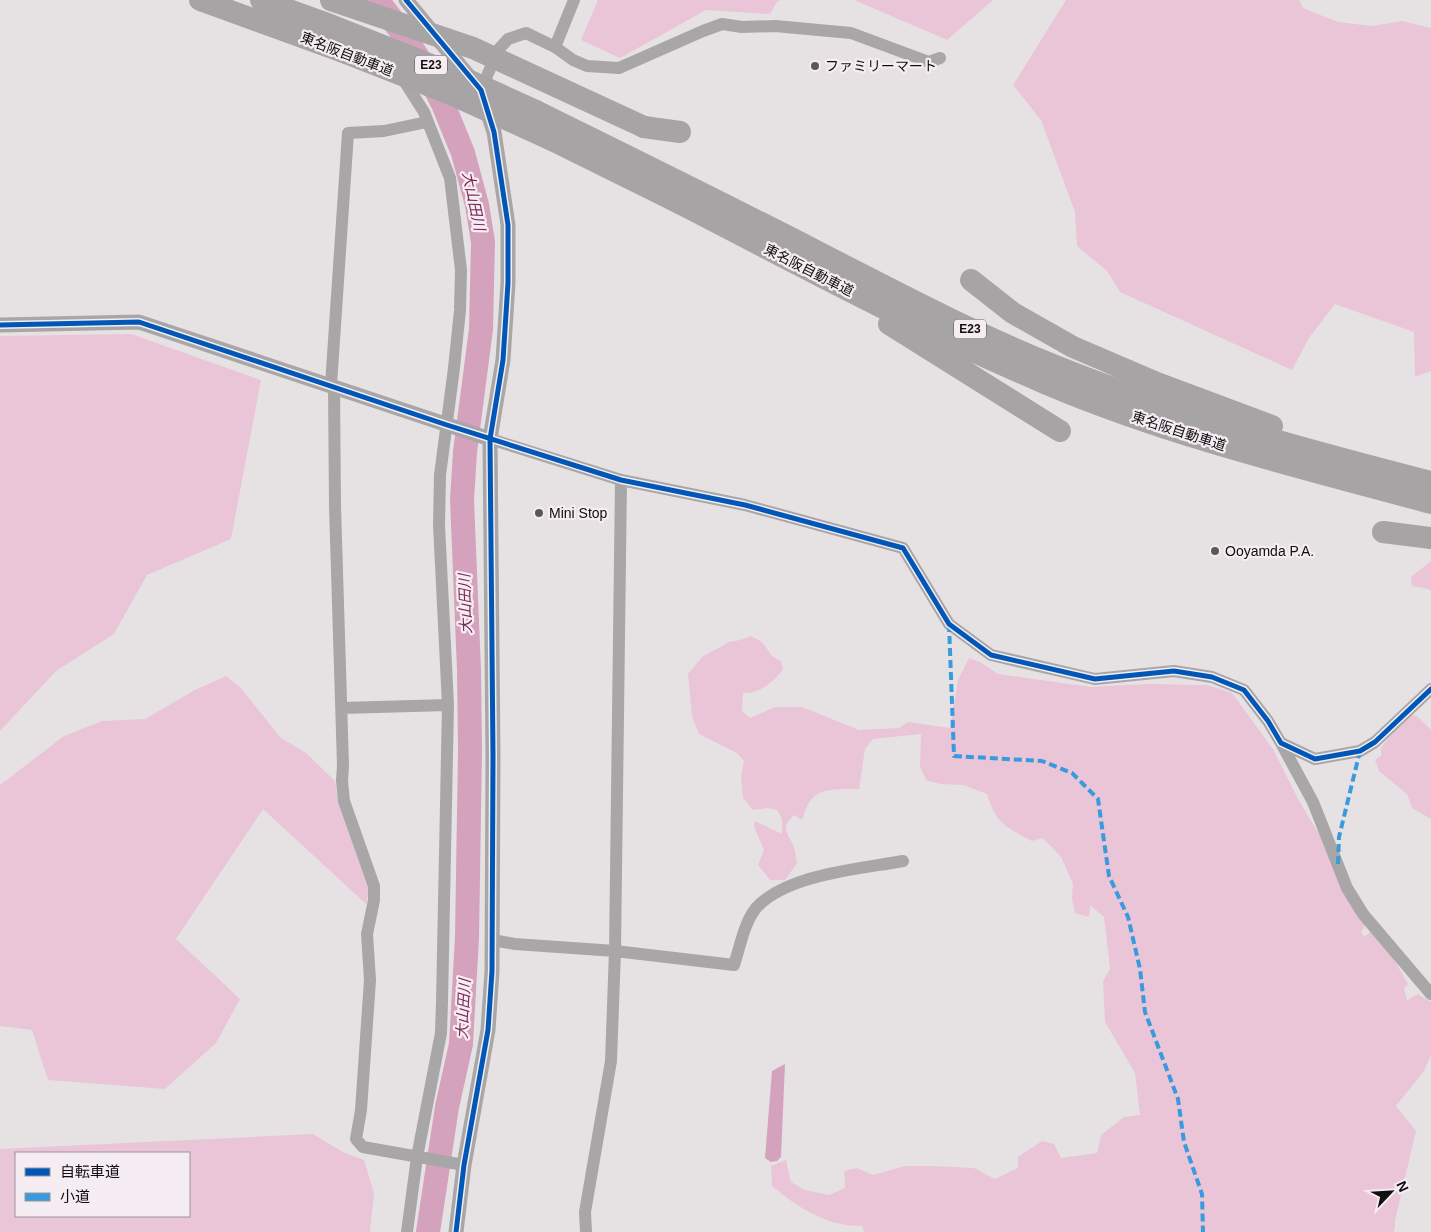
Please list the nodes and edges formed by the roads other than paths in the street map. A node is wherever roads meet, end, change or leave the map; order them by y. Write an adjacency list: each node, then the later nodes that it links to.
1 (200, 0): 12 (highway, 東名阪自動車道 / E23, bridge)
2 (262, 0): 19 (highway, 東名阪自動車道 / E23, bridge)
3 (331, 0): 11 (highway, bridge)
4 (349, 0): 10 (street)
5 (406, 0): 9 (street)
6 (574, 0): 7 (street)
7 (555, 47): 8 (street); 9 (street)
8 (940, 58)
9 (480, 90): 18 (street)
10 (427, 122): 15 (street); 16 (street)
11 (680, 132)
12 (818, 275): 17 (highway); 22 (highway, 東名阪自動車道 / E23)
13 (971, 280): 19 (highway)
14 (0, 325): 15 (street)
15 (333, 386): 16 (street); 27 (street)
16 (449, 425): 18 (street); 26 (street)
17 (1060, 431)
18 (488, 438): 20 (street); 30 (street)
19 (1400, 474): 21 (highway, 東名阪自動車道 / E23)
20 (621, 480): 28 (street); 31 (street)
21 (1431, 482)
22 (1431, 503)
23 (1383, 532): 24 (highway)
24 (1431, 538)
25 (1431, 690): 28 (street)
26 (448, 705): 27 (street); 33 (street)
27 (342, 708): 33 (street)
28 (1281, 743): 32 (street)
29 (904, 860): 31 (street)
30 (492, 940): 31 (street); 34 (street)
31 (615, 951): 37 (street)
32 (1431, 994)
33 (417, 1157): 34 (street); 35 (street)
34 (464, 1165): 36 (street)
35 (407, 1232)
36 (456, 1232)
37 (586, 1232)

